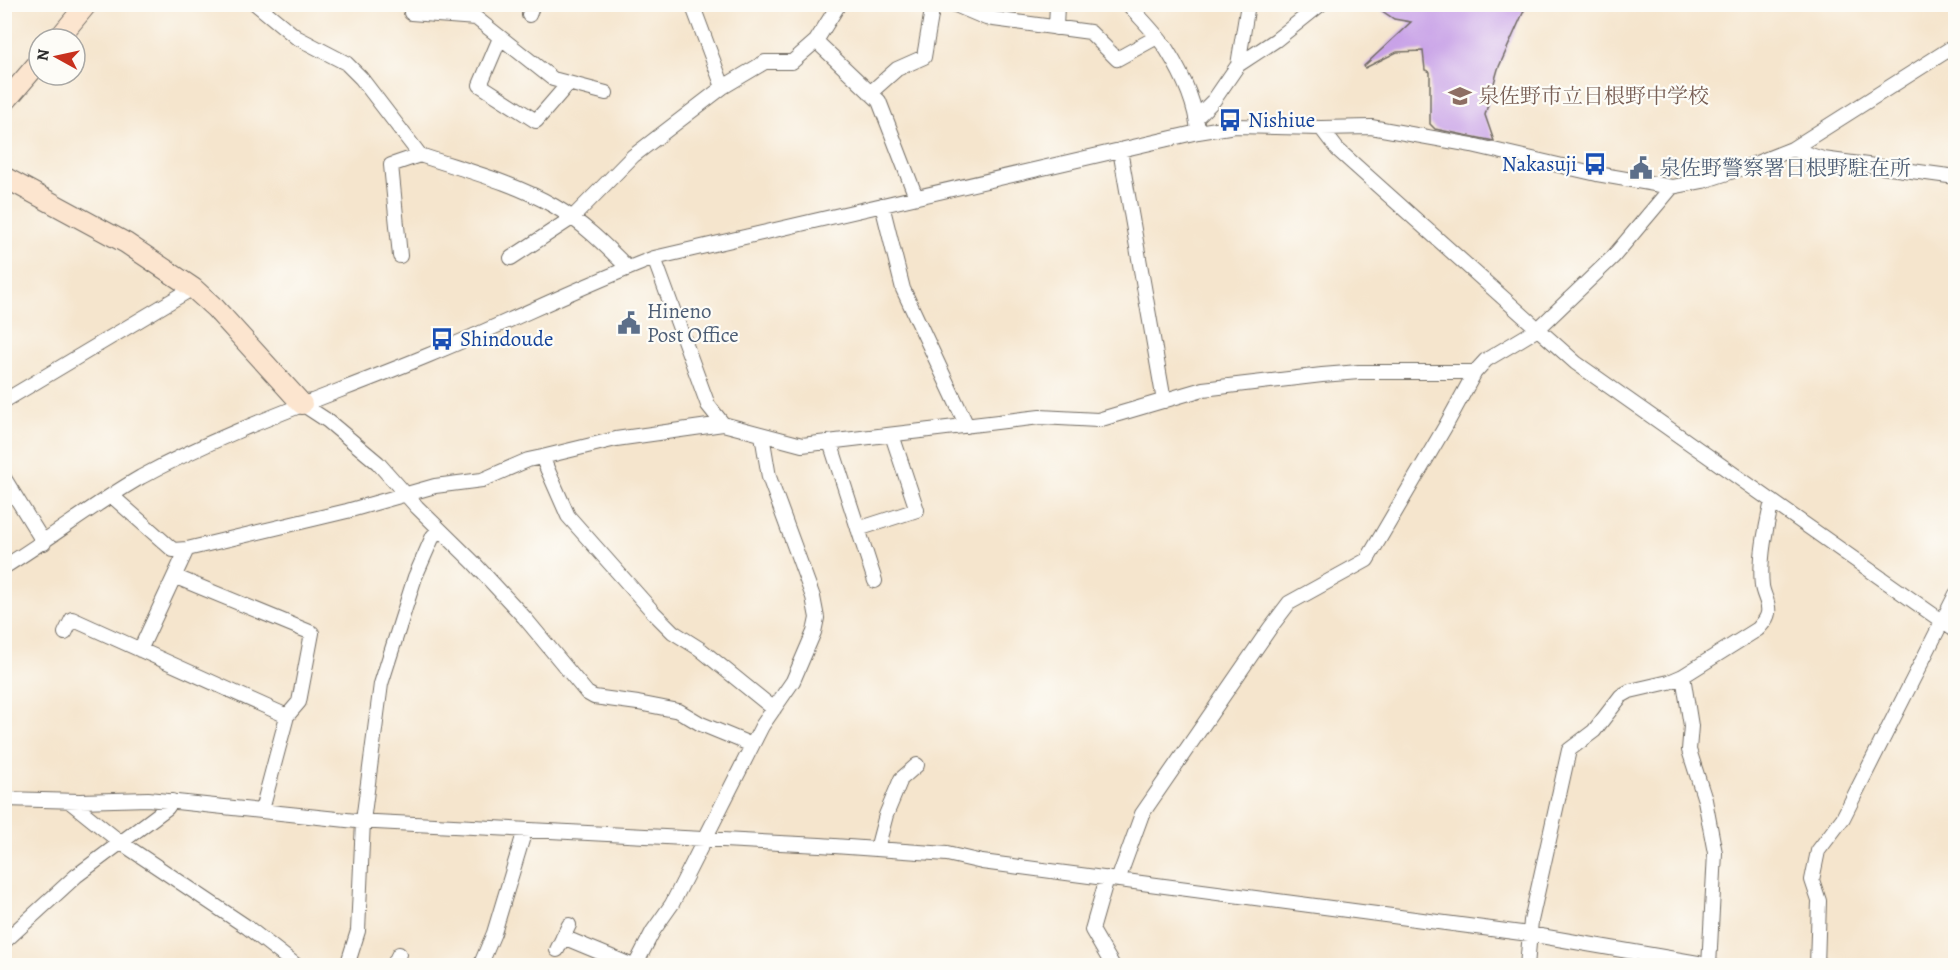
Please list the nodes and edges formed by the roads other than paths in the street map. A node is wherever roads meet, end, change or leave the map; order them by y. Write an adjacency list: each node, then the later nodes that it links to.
1 (87, 4): 12 (street)
2 (412, 4): 15 (street)
3 (692, 4): 21 (street)
4 (839, 4): 16 (street)
5 (933, 4): 23 (street)
6 (953, 4): 13 (street)
7 (1057, 4): 13 (street)
8 (1128, 4): 14 (street)
9 (1248, 4): 18 (street)
10 (1321, 4): 18 (street)
11 (260, 6): 30 (street)
12 (68, 27)
13 (1056, 27): 14 (street)
14 (1156, 37): 25 (street)
15 (500, 38): 20 (street); 20 (street)
16 (816, 41): 21 (street); 23 (street)
17 (1956, 45): 28 (street)
18 (1238, 65): 25 (street)
19 (27, 76): 24 (street)
20 (568, 84): 22 (street)
21 (723, 87): 36 (street)
22 (606, 93)
23 (870, 93): 34 (street)
24 (4, 103)
25 (1197, 117): 27 (street)
26 (1321, 128): 27 (street); 33 (street); 42 (street)
27 (1198, 132): 29 (street)
28 (1792, 149): 32 (street); 33 (street)
29 (1120, 150): 34 (street); 44 (street)
30 (420, 155): 36 (street); 37 (street)
31 (4, 177): 41 (street)
32 (1956, 177)
33 (1672, 187): 42 (street)
34 (916, 197): 35 (street)
35 (882, 205): 39 (street); 48 (street)
36 (572, 218): 38 (street); 40 (street)
37 (400, 256)
38 (511, 258)
39 (654, 258): 40 (street); 47 (street)
40 (628, 268): 46 (street)
41 (193, 288): 45 (street); 46 (street)
42 (1538, 329): 43 (street); 56 (street)
43 (1475, 372): 44 (street); 83 (street)
44 (1164, 400): 48 (street)
45 (4, 401)
46 (302, 404): 54 (street); 55 (street)
47 (723, 424): 49 (street); 52 (street)
48 (967, 426): 50 (street)
49 (762, 435): 51 (street); 70 (street)
50 (892, 435): 51 (street); 57 (street)
51 (830, 442): 57 (street)
52 (542, 456): 54 (street); 70 (street)
53 (4, 478): 59 (street)
54 (406, 495): 58 (street); 60 (street)
55 (111, 496): 59 (street); 60 (street)
56 (1772, 501): 65 (street); 69 (street)
57 (858, 529): 63 (street)
58 (440, 530): 72 (street); 78 (street)
59 (44, 543): 61 (street)
60 (187, 549): 62 (street)
61 (4, 567)
62 (176, 577): 68 (street); 71 (street)
63 (875, 581)
64 (1956, 594): 65 (street)
65 (1941, 621): 66 (street); 95 (street)
66 (1956, 631)
67 (65, 633): 68 (street)
68 (140, 650): 71 (street)
69 (1683, 676): 84 (street); 94 (street)
70 (774, 709): 72 (street)
71 (287, 716): 77 (street)
72 (752, 745): 80 (street)
73 (917, 765): 82 (street)
74 (4, 799): 75 (street)
75 (69, 801): 76 (street); 81 (street)
76 (172, 801): 77 (street); 81 (street)
77 (262, 810): 78 (street)
78 (363, 821): 79 (street); 88 (street)
79 (525, 830): 80 (street); 89 (street)
80 (706, 839): 82 (street); 90 (street)
81 (120, 842): 86 (street); 87 (street)
82 (877, 849): 83 (street)
83 (1113, 879): 84 (street); 91 (street)
84 (1529, 934): 92 (street); 93 (street)
85 (563, 938): 90 (street)
86 (4, 942)
87 (297, 966)
88 (347, 966)
89 (480, 966)
90 (634, 966)
91 (1113, 966)
92 (1527, 966)
93 (1705, 966)
94 (1709, 966)
95 (1817, 966)

